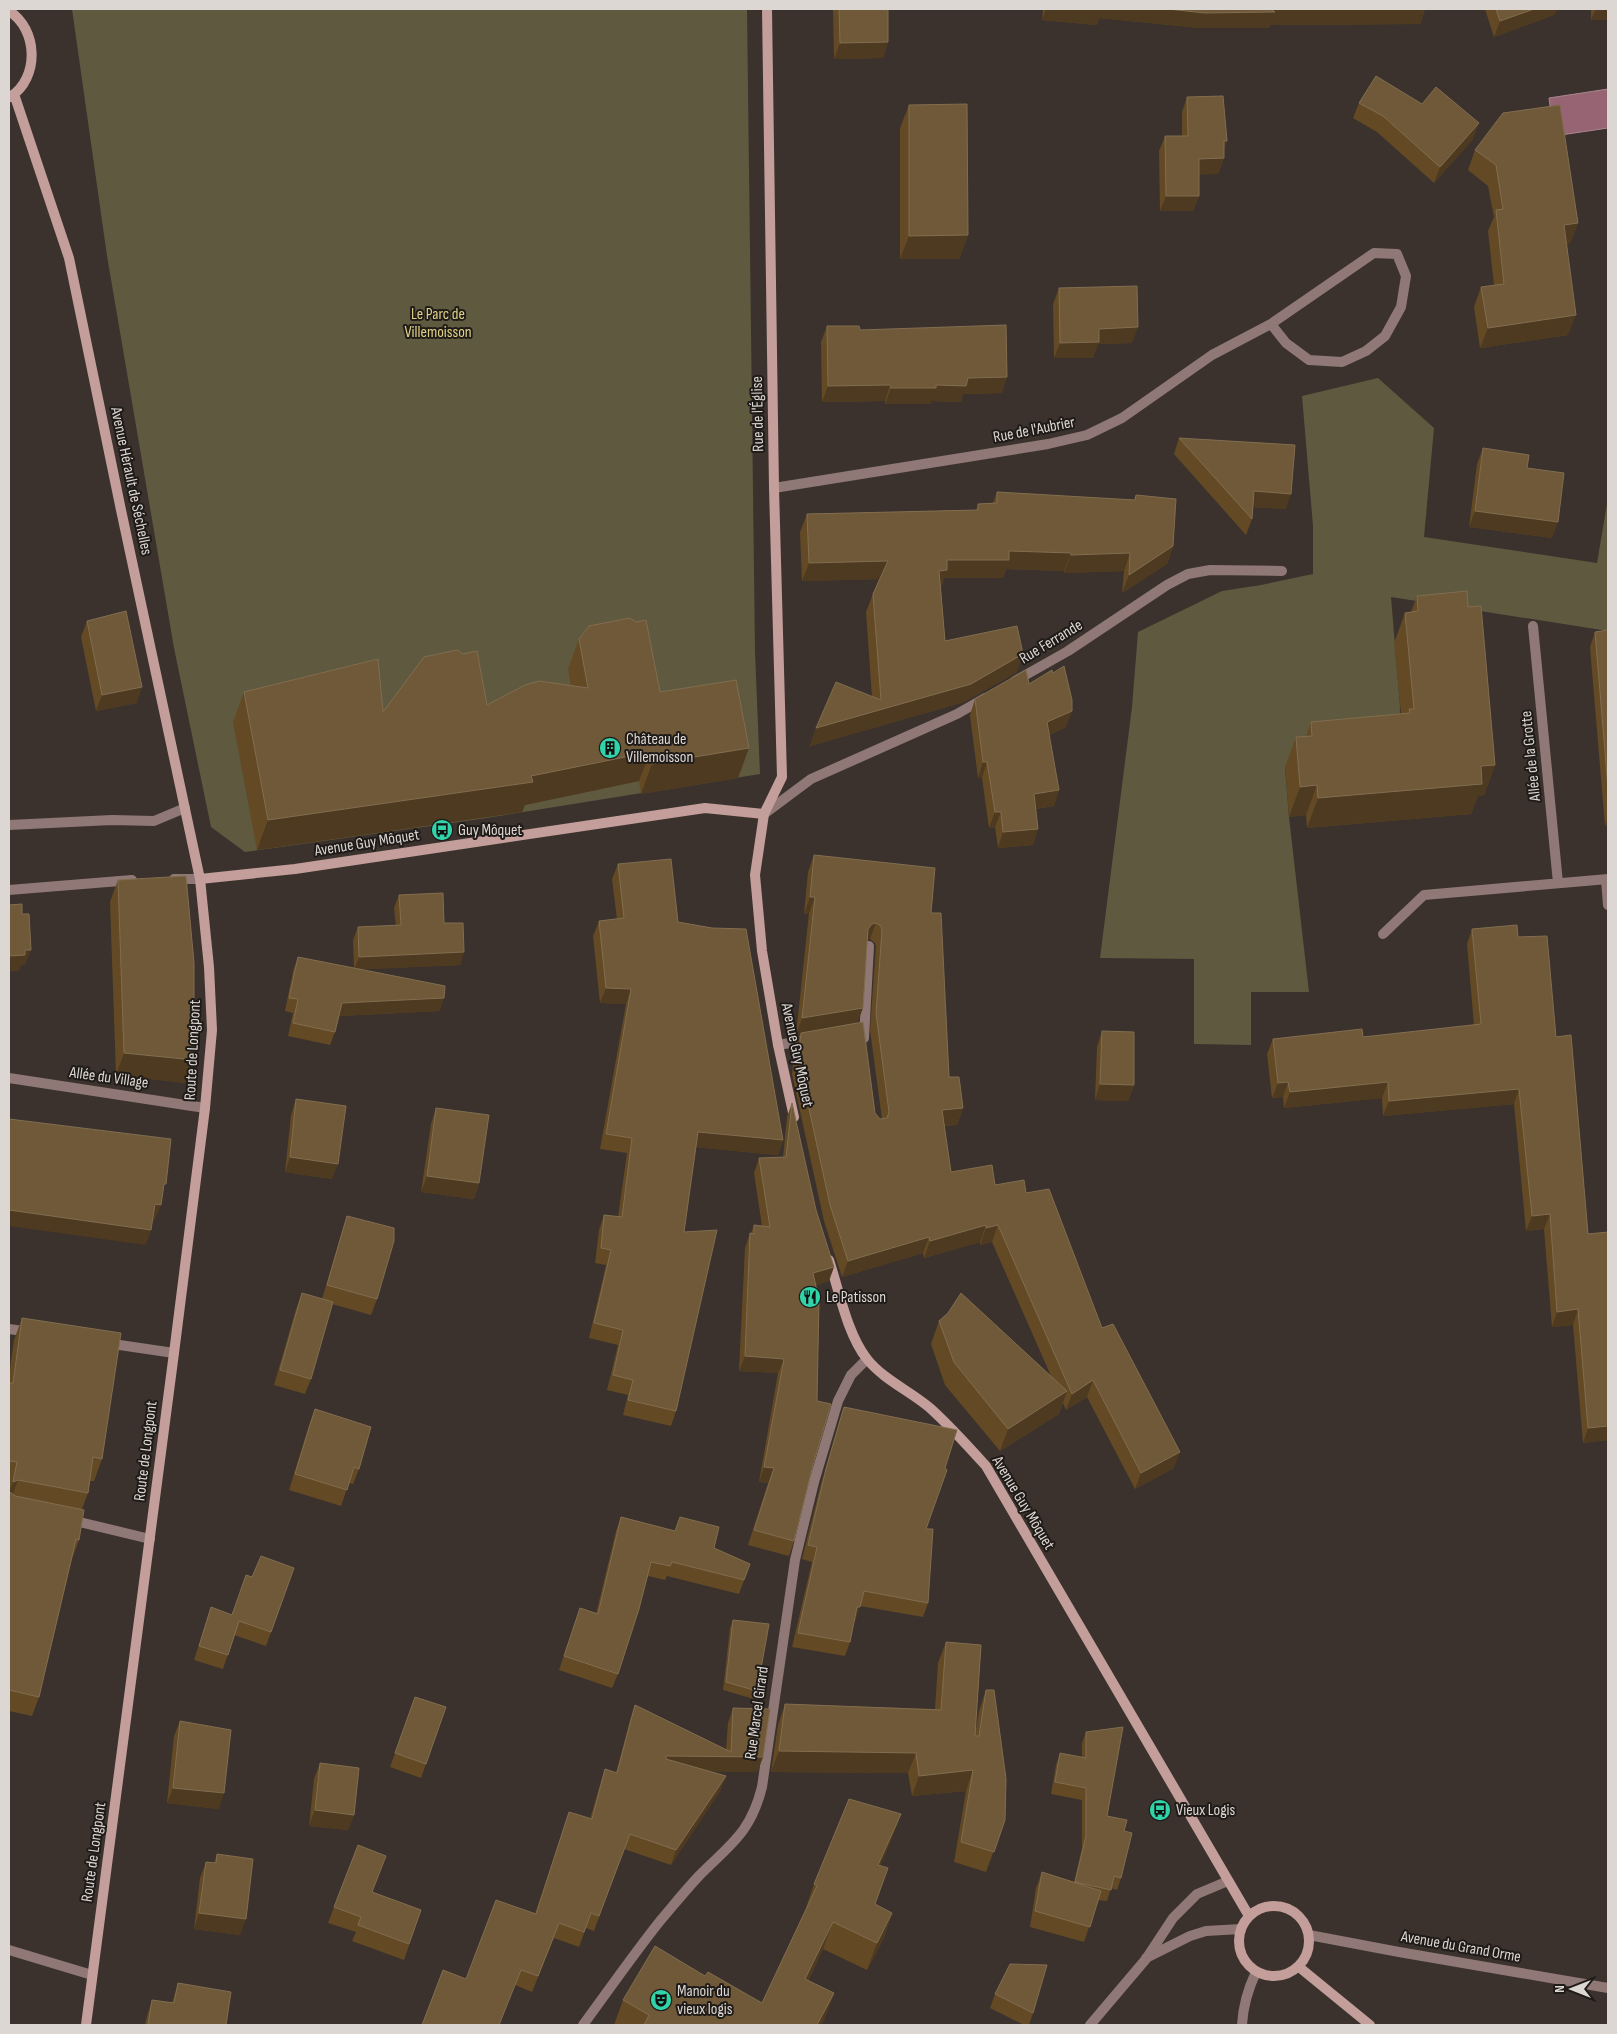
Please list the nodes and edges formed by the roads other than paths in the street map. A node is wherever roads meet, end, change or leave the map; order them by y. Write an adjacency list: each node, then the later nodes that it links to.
1 (767, 9): 5 (street, Rue de l'Église)
2 (9, 11): 3 (street)
3 (12, 96): 10 (street, Avenue Hérault de Séchelles)
4 (1271, 324): 4 (street, Rue de l'Aubrier); 5 (street, Rue de l'Aubrier)
5 (774, 488): 11 (street, Rue de l'Église)
6 (1282, 571): 8 (street, Rue Ferrande)
7 (1533, 626): 17 (street, Allée de la Grotte)
8 (1008, 685)
9 (991, 694): 11 (street)
10 (185, 808): 12 (street); 14 (street, Avenue Hérault de Séchelles)
11 (764, 814): 14 (street, Avenue Guy Môquet); 23 (street, Avenue Guy Môquet)
12 (9, 825)
13 (162, 879): 14 (street)
14 (200, 879): 26 (street, Route de Longpont)
15 (1607, 879): 17 (street); 19 (street)
16 (143, 880): 18 (street)
17 (1558, 883): 20 (street)
18 (9, 890)
19 (1608, 905)
20 (1383, 934)
21 (869, 946): 24 (street)
22 (816, 1039): 23 (street)
23 (778, 1045): 27 (street, Avenue Guy Môquet)
24 (866, 1050)
25 (9, 1078): 26 (street, Allée du Village)
26 (205, 1108): 32 (street, Route de Longpont)
27 (797, 1129)
28 (825, 1250): 33 (street, Avenue Guy Môquet)
29 (9, 1329): 30 (street)
30 (38, 1333)
31 (96, 1342): 32 (street)
32 (174, 1353): 35 (street, Route de Longpont)
33 (867, 1359): 36 (street, Avenue Guy Môquet); 47 (street, Rue Marcel Girard)
34 (57, 1518): 35 (street)
35 (150, 1540): 44 (street, Route de Longpont)
36 (1228, 1881): 37 (street, Avenue Guy Môquet); 41 (street)
37 (1249, 1916): 38 (street); 39 (street)
38 (1241, 1929): 41 (street); 43 (street)
39 (1309, 1935): 42 (street); 45 (street, Avenue du Grand Orme)
40 (9, 1950): 44 (street)
41 (1146, 1959): 48 (street)
42 (1299, 1967): 43 (street); 50 (street)
43 (1256, 1972): 49 (street)
44 (92, 1975): 46 (street, Route de Longpont)
45 (1608, 1988)
46 (86, 2025)
47 (583, 2025)
48 (1090, 2025)
49 (1242, 2025)
50 (1370, 2025)

